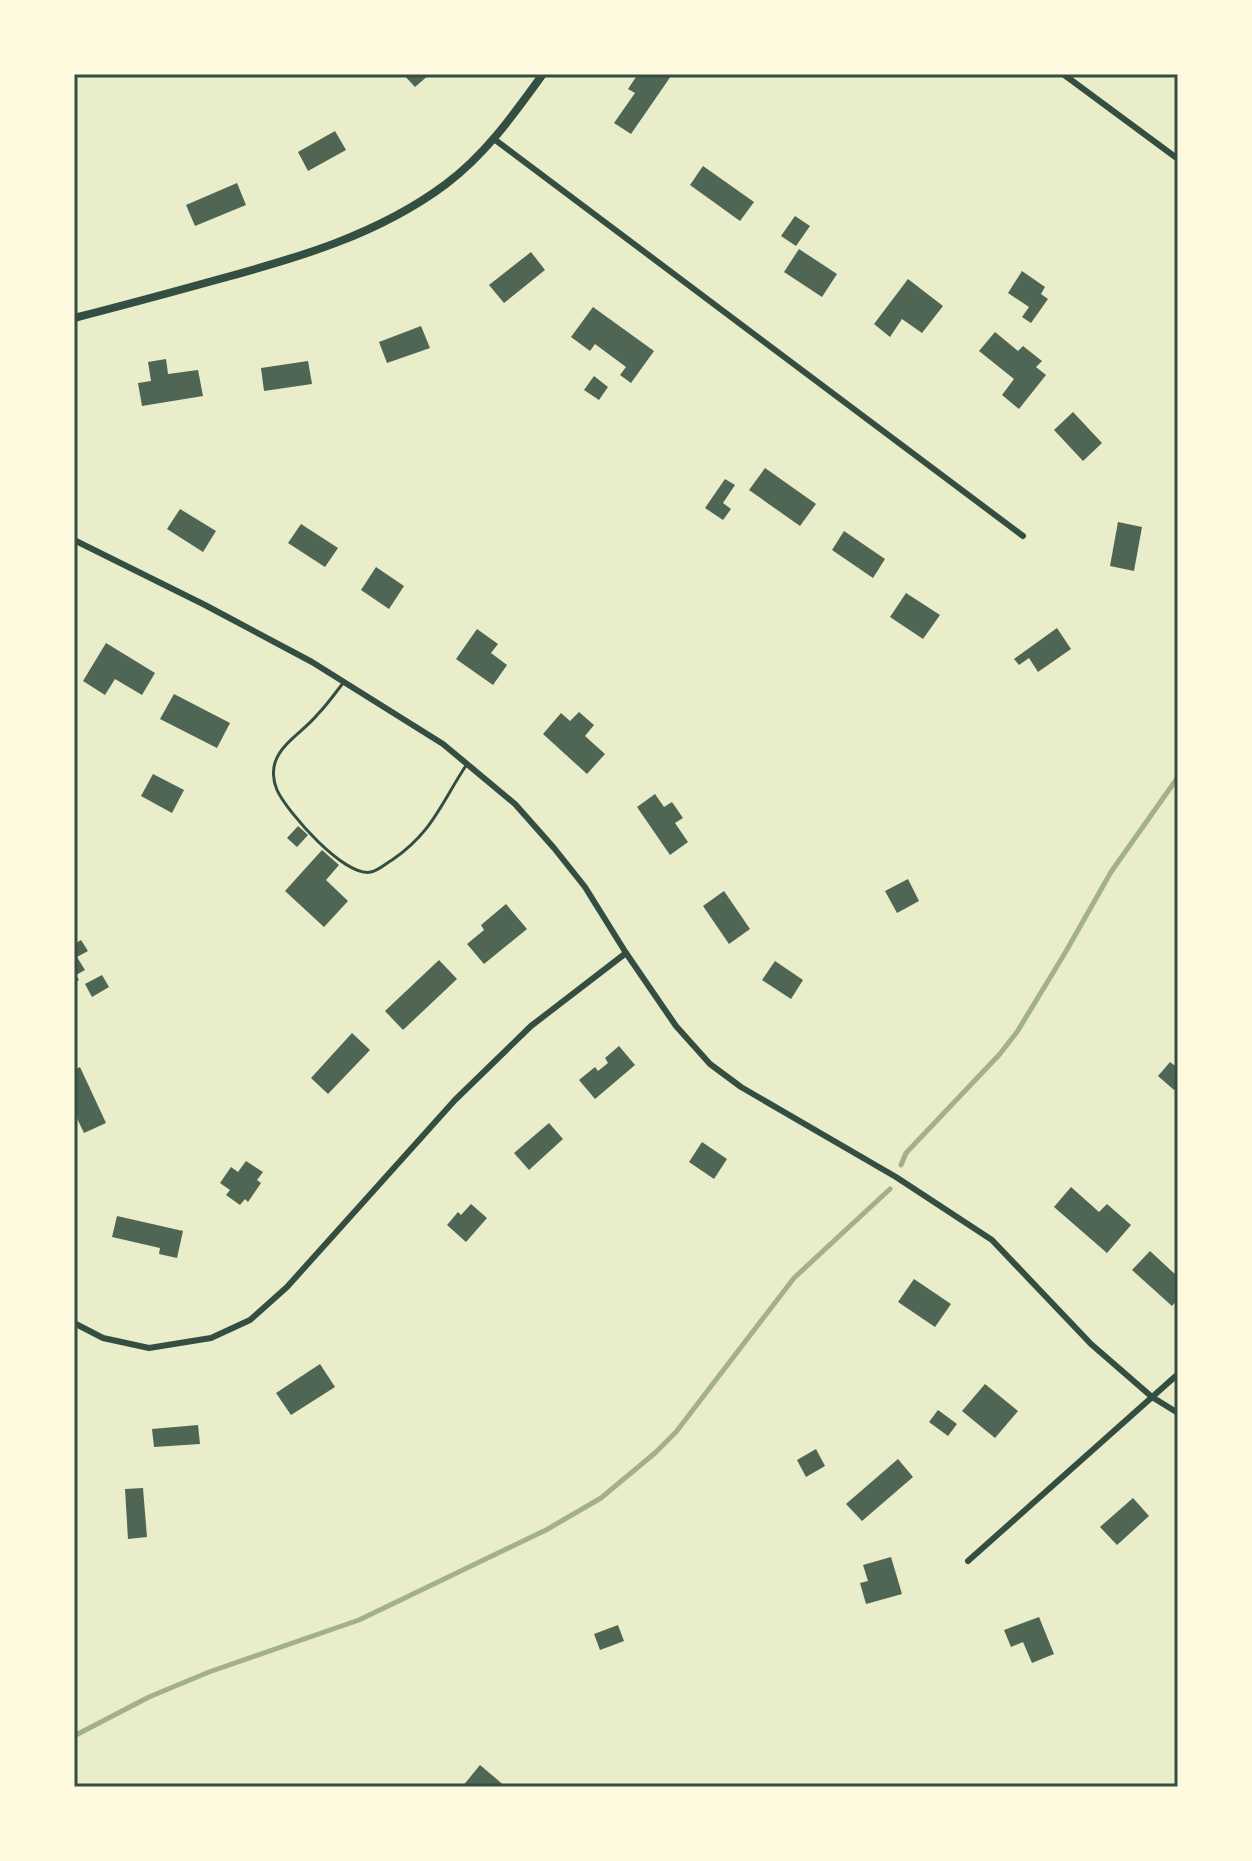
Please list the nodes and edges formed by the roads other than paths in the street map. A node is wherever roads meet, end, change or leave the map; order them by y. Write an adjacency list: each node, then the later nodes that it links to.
1 (543, 74): 3 (street)
2 (1063, 74): 4 (street)
3 (494, 139): 5 (street); 6 (street)
4 (1178, 159)
5 (74, 318)
6 (1023, 536)
7 (74, 540): 8 (street)
8 (344, 682): 9 (street); 9 (lane)
9 (467, 763): 10 (street)
10 (626, 953): 11 (street); 13 (street)
11 (74, 1323)
12 (1178, 1374): 13 (street)
13 (1152, 1397): 14 (street); 15 (street)
14 (1178, 1413)
15 (968, 1561)

